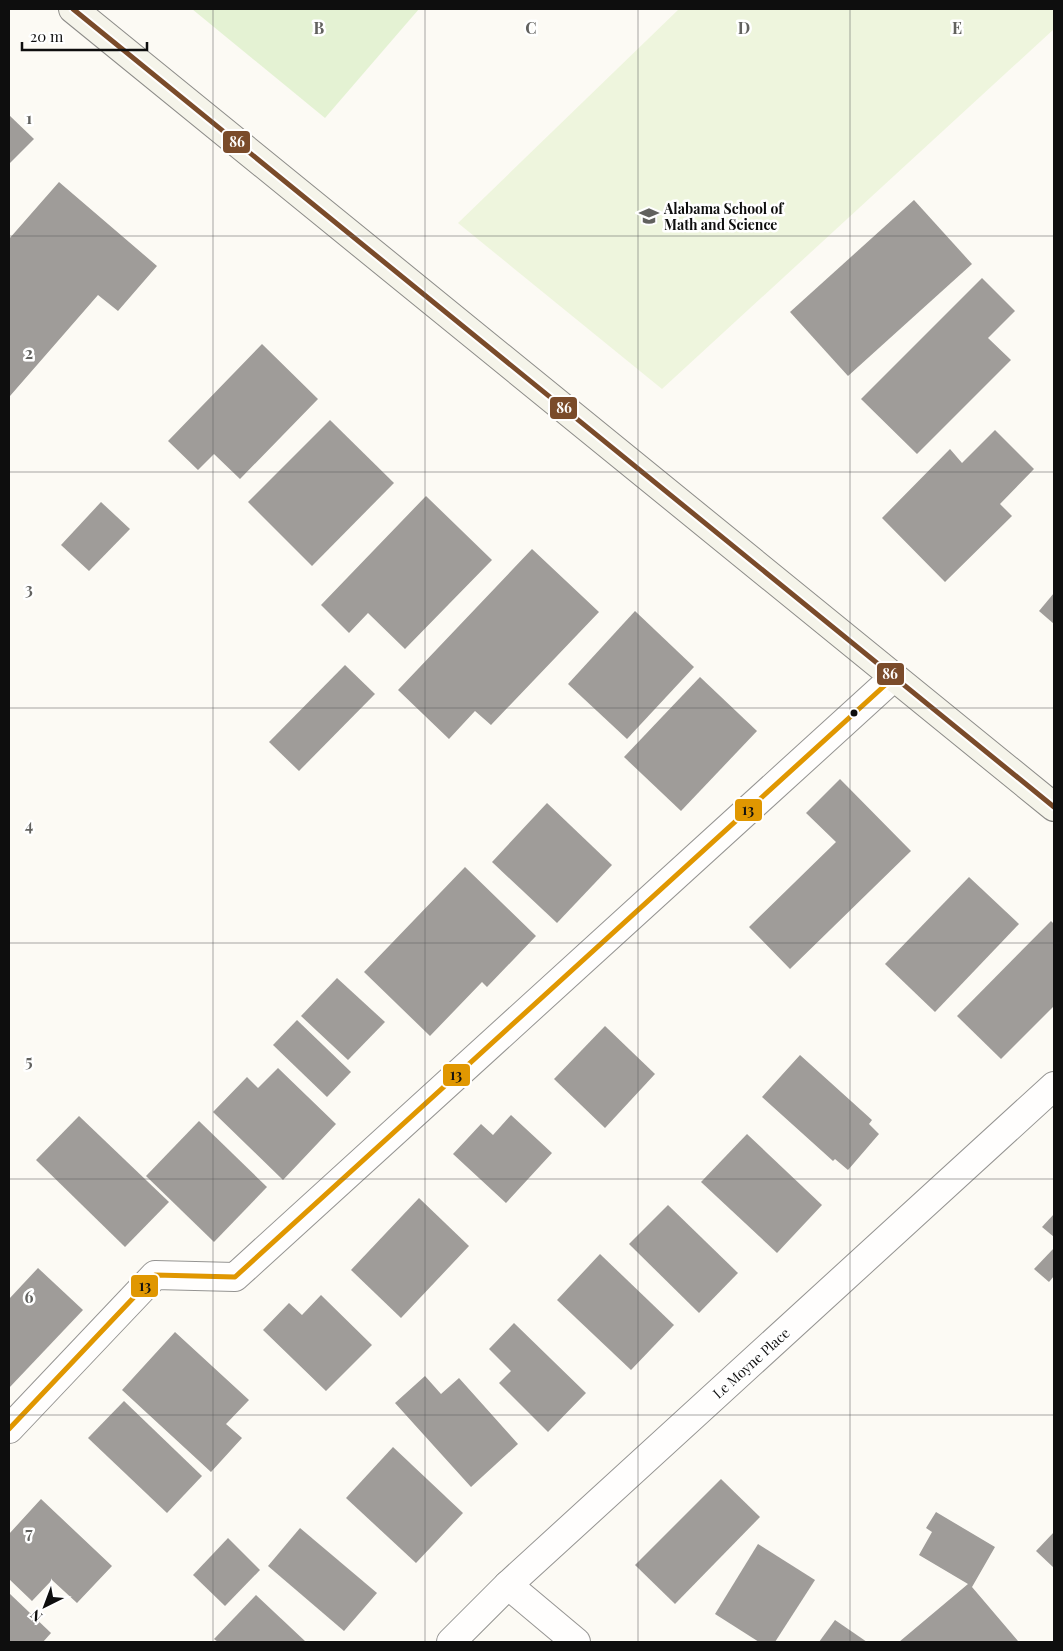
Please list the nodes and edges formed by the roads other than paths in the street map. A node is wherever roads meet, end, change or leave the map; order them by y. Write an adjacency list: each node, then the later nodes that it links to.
1 (72, 9): 2 (main road)
2 (894, 676): 3 (main road); 5 (street)
3 (1054, 807)
4 (1054, 1086): 6 (street, Le Moyne Place)
5 (9, 1429)
6 (508, 1584): 7 (street, Le Moyne Place); 8 (street)
7 (451, 1642)
8 (576, 1642)

